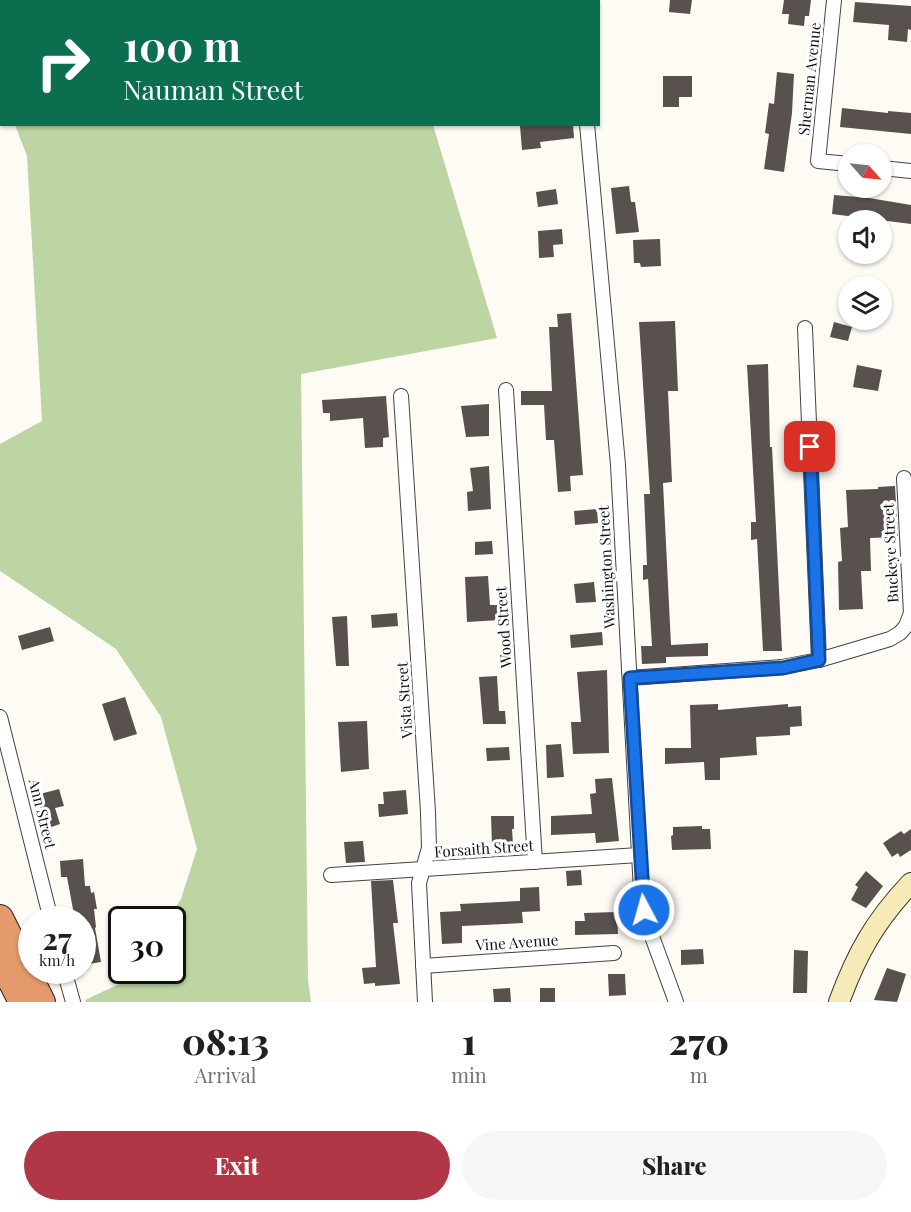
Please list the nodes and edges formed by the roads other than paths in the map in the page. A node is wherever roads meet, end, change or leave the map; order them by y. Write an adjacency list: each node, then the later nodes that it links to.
1 (834, 0): 3 (street, Sherman Avenue)
2 (587, 126): 11 (street, Washington Street)
3 (838, 163)
4 (892, 169): 5 (street)
5 (911, 171)
6 (805, 328): 10 (street)
7 (506, 390): 14 (street, Wood Street)
8 (401, 396): 15 (street, Vista Street)
9 (904, 478): 10 (street, Buckeye Street)
10 (819, 660): 11 (street)
11 (630, 678): 13 (street, Washington Street)
12 (0, 717): 18 (street, Ann Street)
13 (639, 855): 14 (street, Forsaith Street); 28 (street, Washington Street)
14 (535, 862): 15 (street, Forsaith Street)
15 (423, 869): 16 (street, Forsaith Street); 22 (street, Vista Street)
16 (331, 875)
17 (911, 884): 29 (street)
18 (47, 906)
19 (0, 918): 25 (highway)
20 (614, 953): 22 (street, Vine Avenue)
21 (0, 959): 24 (highway)
22 (423, 966): 27 (street, Vista Street)
23 (68, 984): 26 (street)
24 (22, 1002)
25 (42, 1002)
26 (73, 1002)
27 (425, 1002)
28 (676, 1002)
29 (839, 1002)

